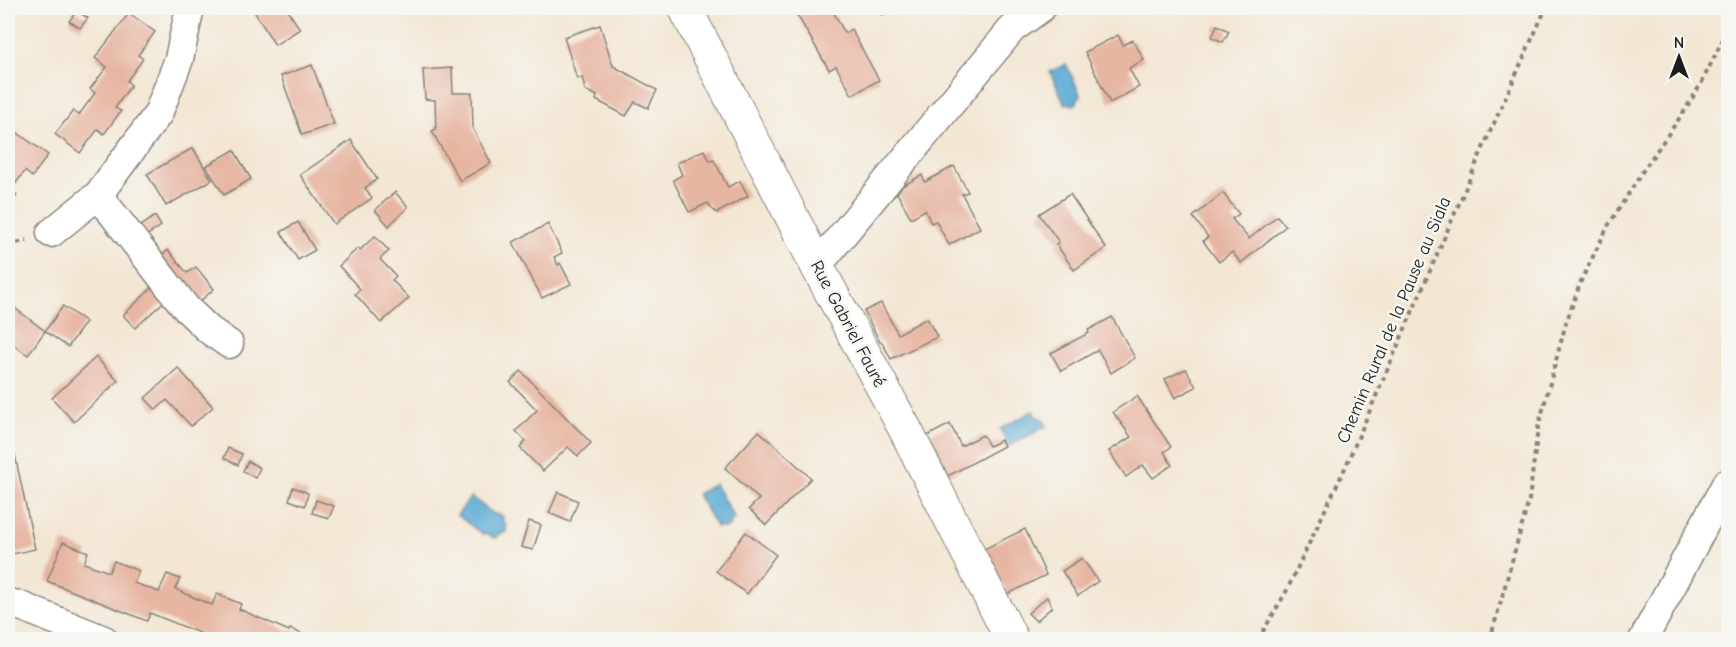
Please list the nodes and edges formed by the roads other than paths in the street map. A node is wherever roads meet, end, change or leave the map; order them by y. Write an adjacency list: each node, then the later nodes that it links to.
1 (190, 8): 4 (street)
2 (685, 8): 6 (street, Rue Gabriel Fauré)
3 (1041, 8): 6 (street)
4 (99, 195): 5 (street); 7 (street)
5 (51, 233)
6 (817, 266): 11 (street, Rue Gabriel Fauré)
7 (230, 345)
8 (1726, 484): 12 (street)
9 (8, 603): 10 (street)
10 (104, 639)
11 (1011, 639)
12 (1643, 639)

